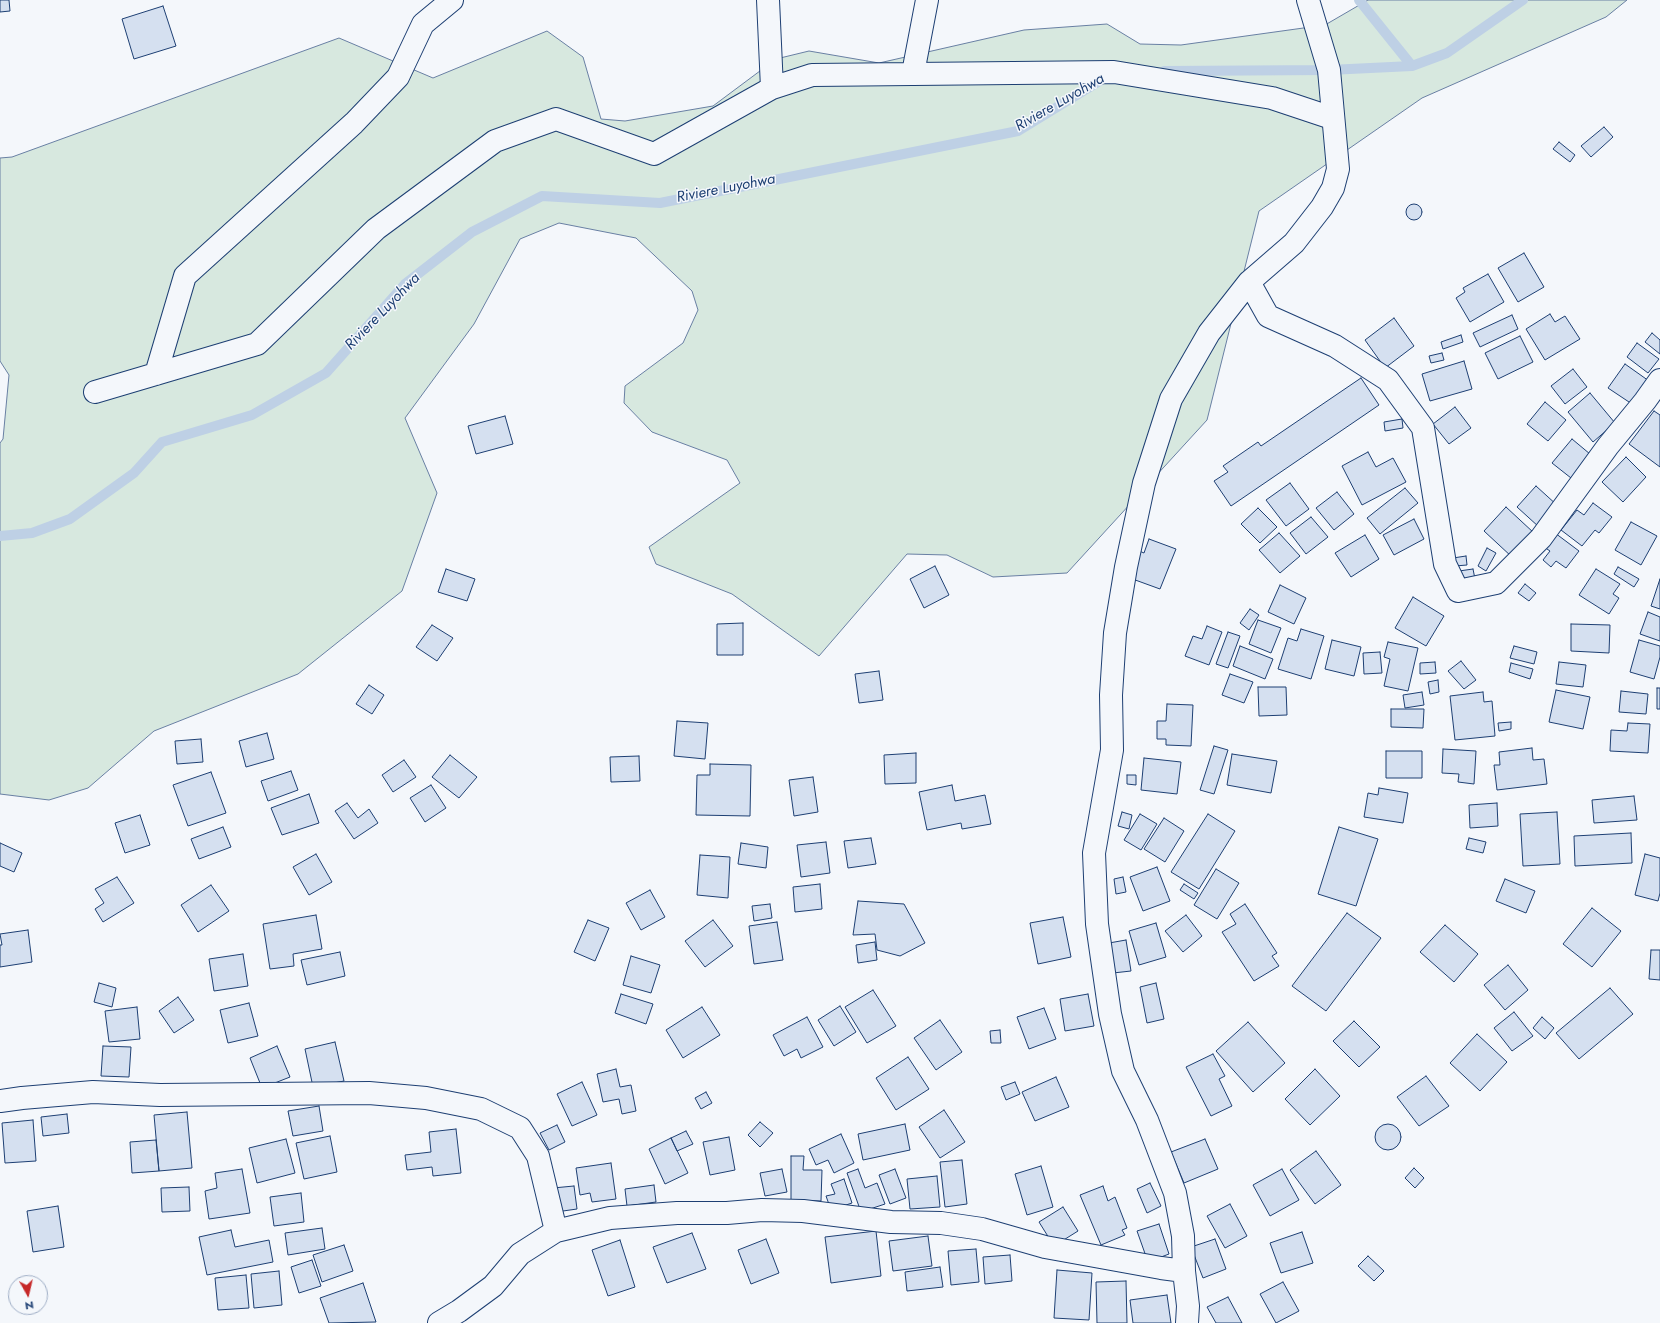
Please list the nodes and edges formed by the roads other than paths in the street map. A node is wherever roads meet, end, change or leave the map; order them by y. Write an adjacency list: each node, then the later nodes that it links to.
1 (452, 0): 9 (street)
2 (768, 0): 6 (street)
3 (927, 0): 5 (street)
4 (1308, 0): 7 (street)
5 (913, 73): 6 (street); 7 (street)
6 (772, 88): 9 (street)
7 (1332, 118): 8 (street)
8 (1250, 282): 10 (street); 14 (street)
9 (156, 374): 11 (street)
10 (1660, 380)
11 (95, 392)
12 (0, 1101): 13 (street)
13 (556, 1231): 14 (street); 15 (street)
14 (1184, 1271): 16 (street)
15 (439, 1323)
16 (1187, 1323)

